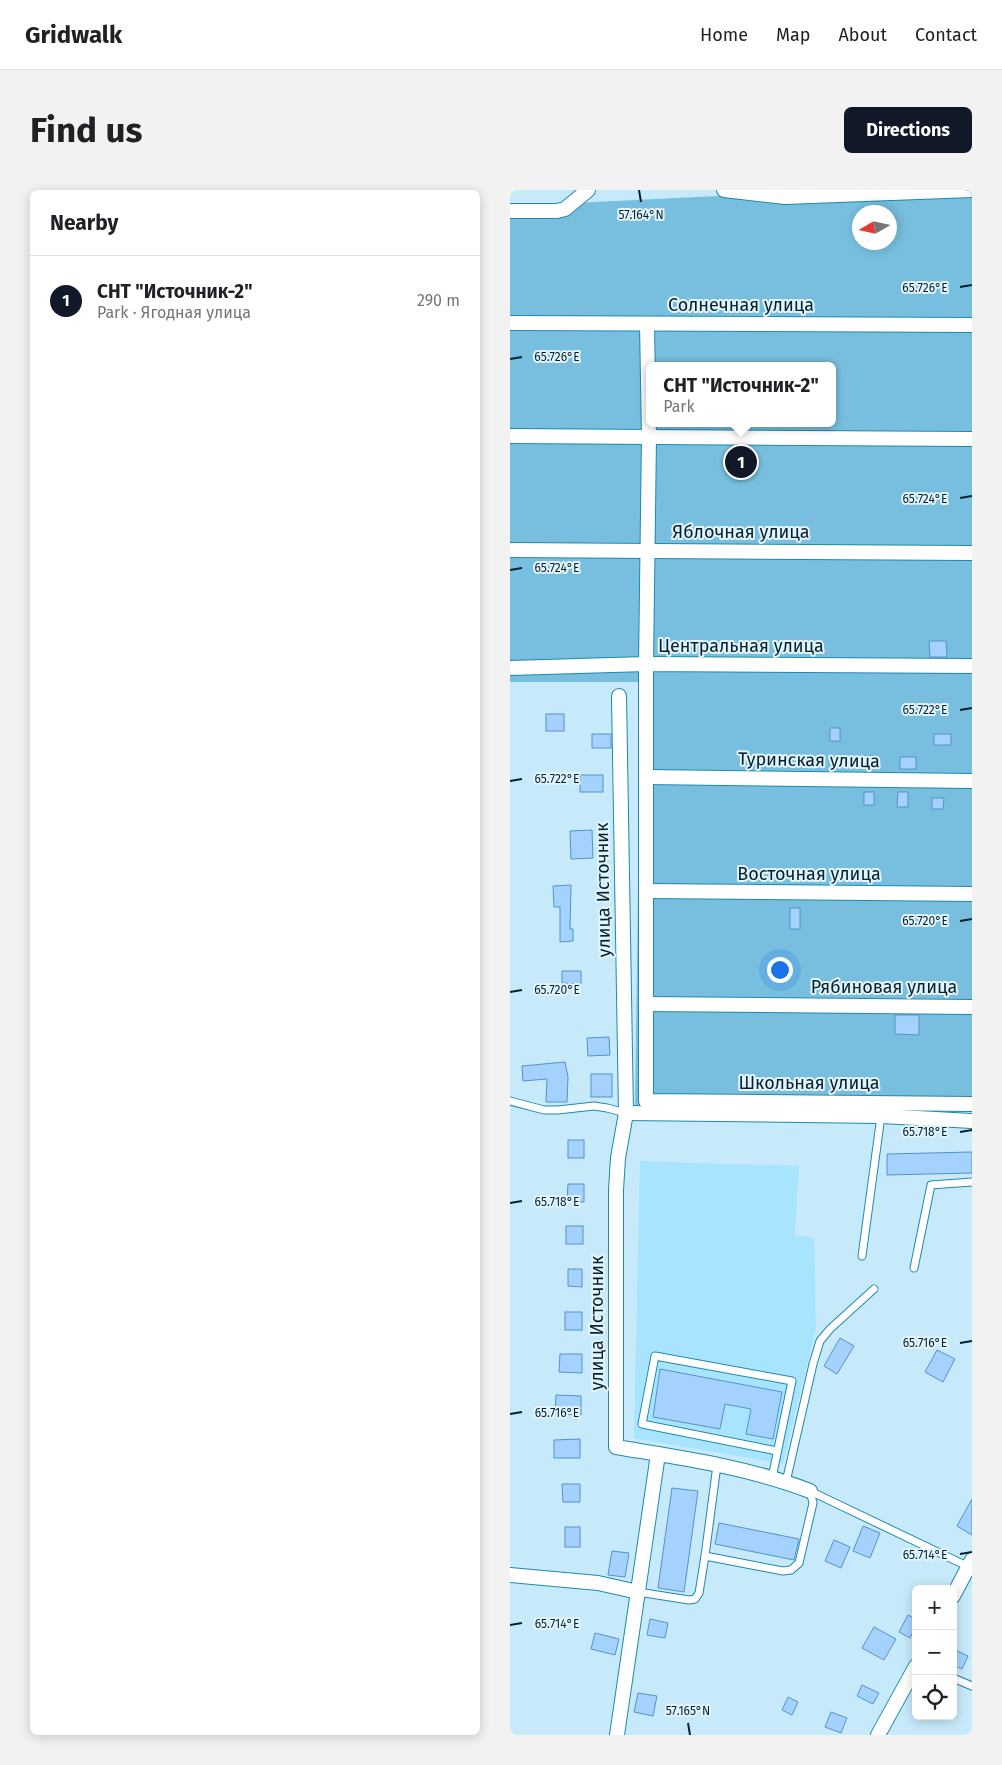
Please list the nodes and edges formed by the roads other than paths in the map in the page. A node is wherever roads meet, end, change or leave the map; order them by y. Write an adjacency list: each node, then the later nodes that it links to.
1 (588, 190): 4 (street)
2 (724, 190): 3 (street)
3 (972, 190)
4 (510, 212)
5 (510, 323): 6 (street, Солнечная улица)
6 (648, 324): 7 (street, Солнечная улица); 8 (street)
7 (972, 325)
8 (648, 362)
9 (648, 427): 11 (street)
10 (510, 436): 11 (street)
11 (648, 437): 12 (street); 14 (street)
12 (972, 439)
13 (510, 550): 14 (street, Яблочная улица)
14 (648, 550): 15 (street, Яблочная улица); 16 (street)
15 (972, 553)
16 (646, 664): 17 (street, Центральная улица); 18 (street, Центральная улица); 20 (street)
17 (972, 666)
18 (510, 668)
19 (619, 696): 28 (street, улица Источник)
20 (646, 777): 21 (street, Туринская улица); 22 (street)
21 (972, 781)
22 (646, 891): 23 (street, Восточная улица); 24 (street)
23 (972, 894)
24 (646, 1004): 25 (street, Рябиновая улица); 27 (street, Школьная улица)
25 (972, 1007)
26 (510, 1101): 28 (lane)
27 (972, 1104)
28 (626, 1113): 29 (street); 36 (street, улица Источник)
29 (882, 1116): 30 (street); 32 (lane)
30 (972, 1121)
31 (972, 1182): 33 (lane)
32 (862, 1256)
33 (914, 1268)
34 (874, 1289): 39 (lane)
35 (777, 1452): 35 (lane); 38 (lane)
36 (658, 1454): 37 (street); 45 (street)
37 (717, 1466): 38 (street); 41 (lane)
38 (772, 1478): 39 (street)
39 (786, 1482): 40 (street)
40 (810, 1491): 41 (lane); 42 (lane)
41 (704, 1556): 45 (lane)
42 (970, 1564): 44 (street)
43 (510, 1574): 45 (street)
44 (957, 1588)
45 (638, 1592): 49 (street)
46 (912, 1673): 50 (street)
47 (957, 1680): 48 (lane)
48 (972, 1686)
49 (617, 1735)
50 (878, 1735)

